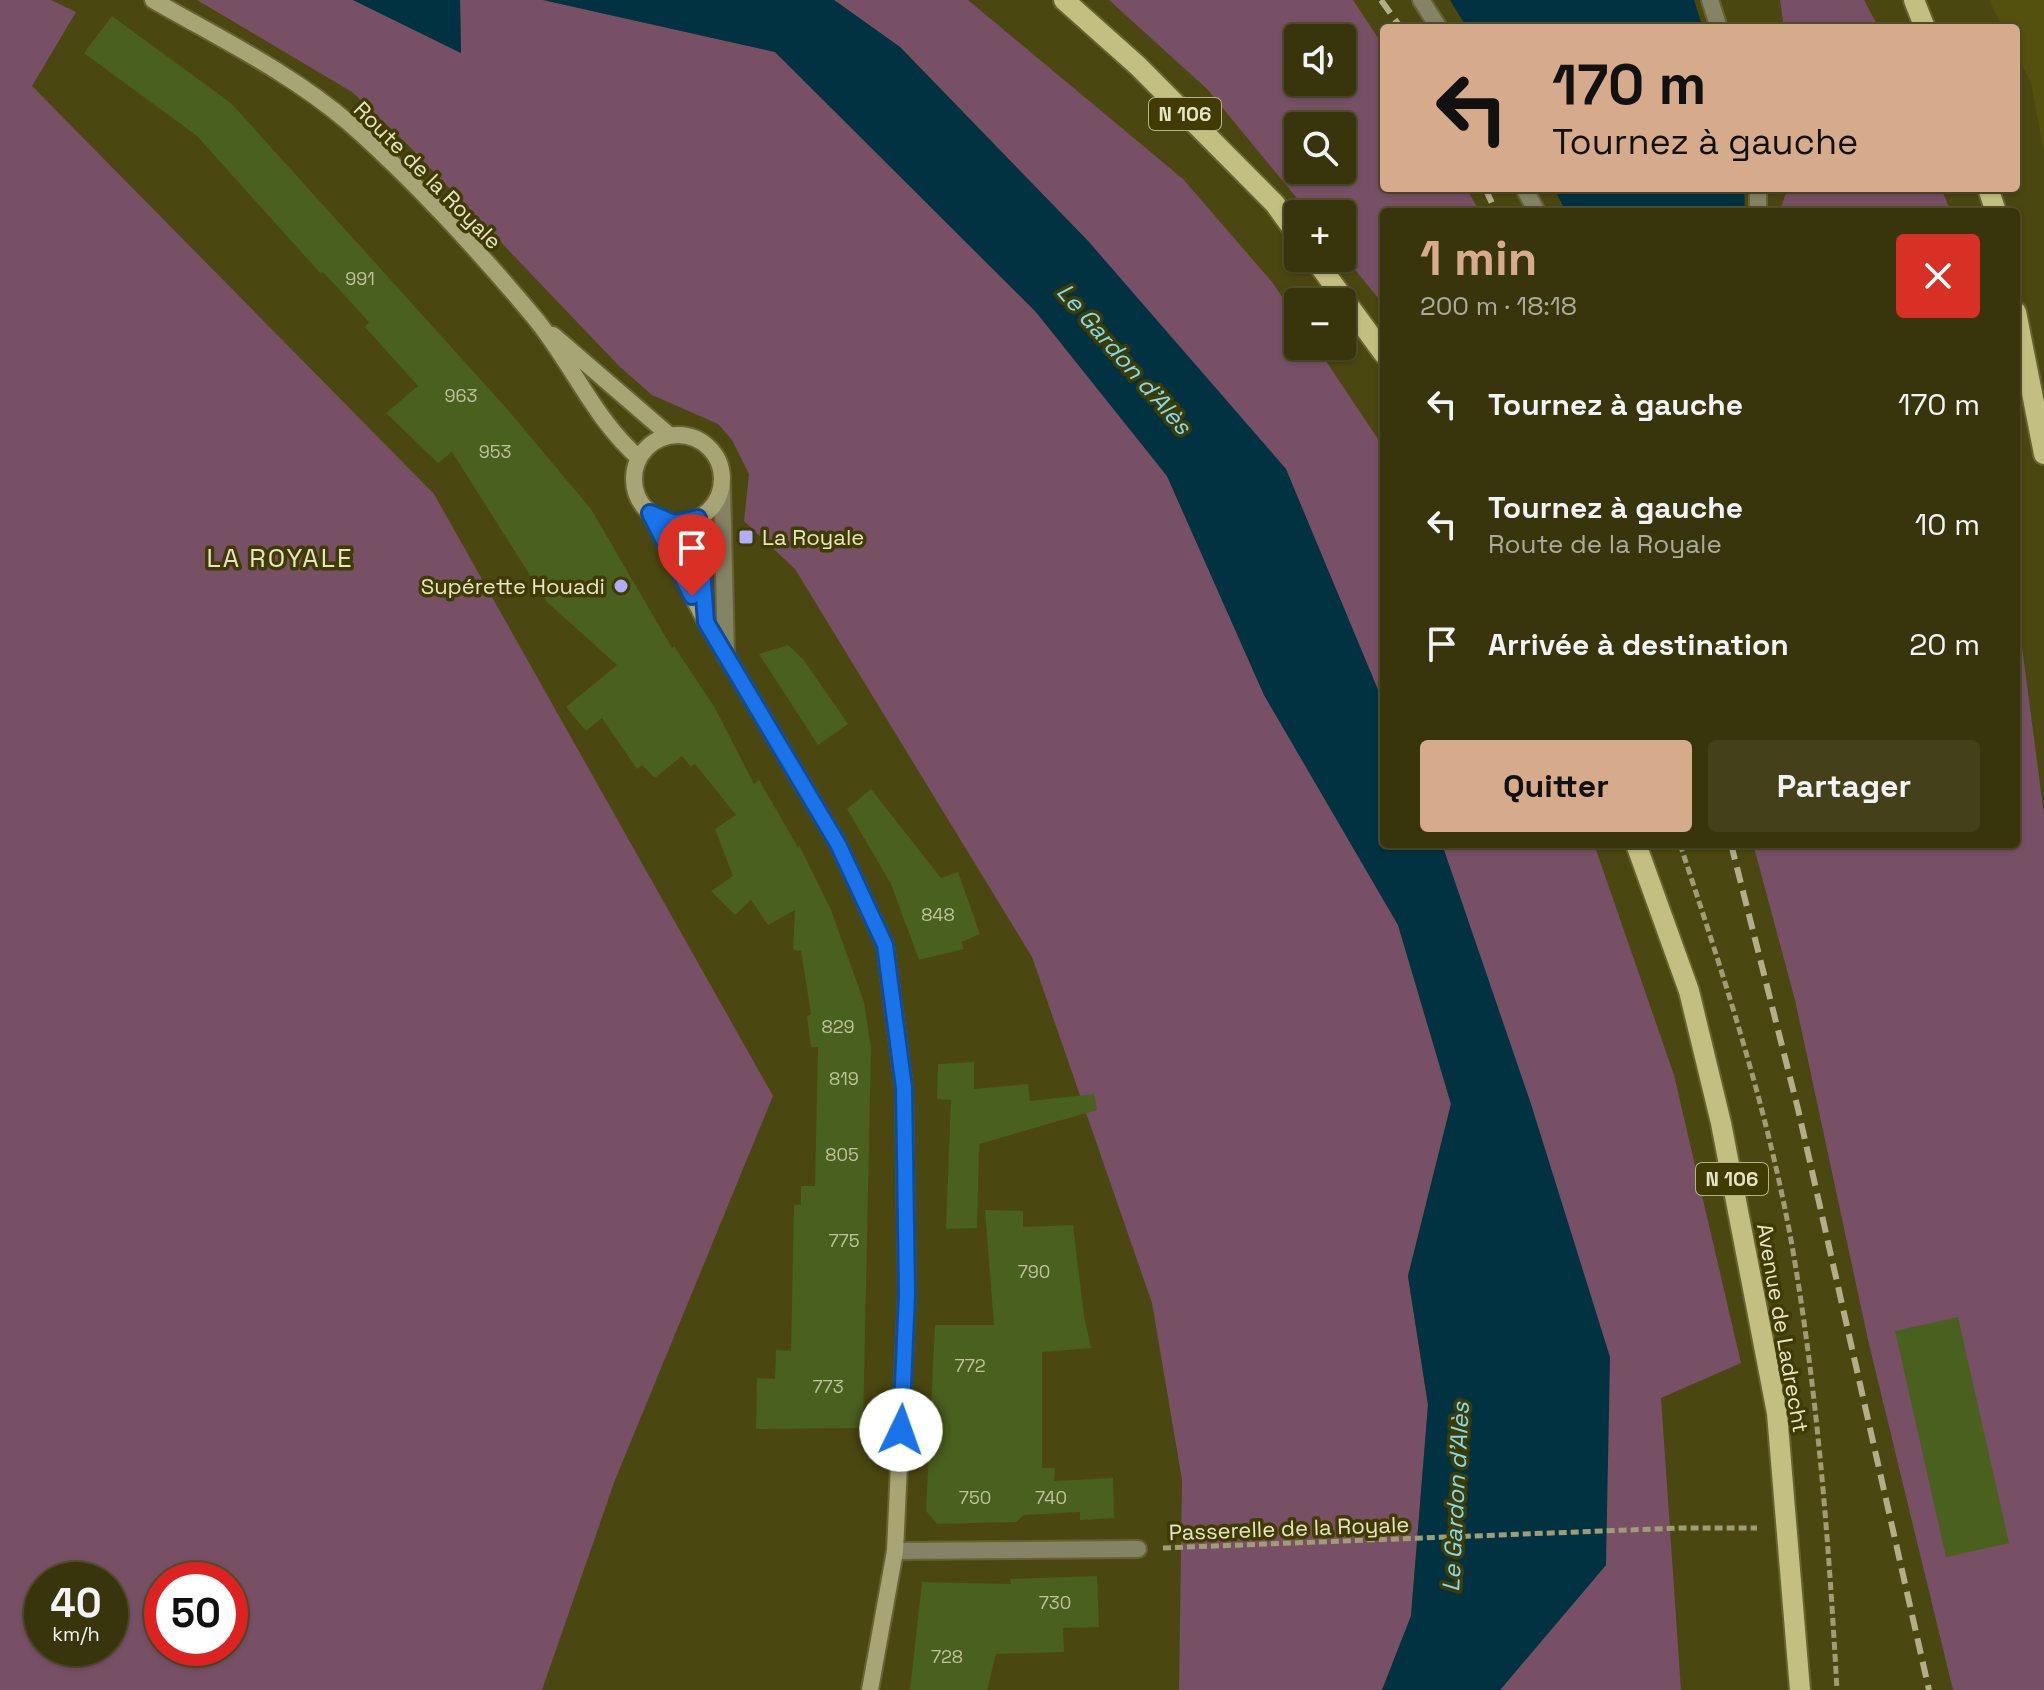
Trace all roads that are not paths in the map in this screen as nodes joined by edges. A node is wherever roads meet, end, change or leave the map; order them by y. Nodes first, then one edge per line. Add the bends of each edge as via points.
1 (153, 0) edge
2 (1064, 0) edge
3 (1421, 0) edge
4 (1710, 0) edge
5 (1914, 0) edge
6 (1436, 24) edge
7 (1718, 24) edge
8 (1923, 24) edge
9 (1284, 217) edge
10 (1324, 272) edge
11 (537, 320) junction
12 (2020, 332) edge
13 (1380, 349) edge
14 (669, 435) junction
15 (2044, 454) edge
16 (639, 458) junction
17 (722, 485) junction
18 (650, 513) junction
19 (698, 518) junction
20 (706, 622) junction
21 (726, 657) junction
22 (1637, 848) edge
23 (1138, 1549) road end
24 (895, 1551) junction
25 (870, 1690) edge
26 (1800, 1690) edge

1 - 11 main road, Route de la Royale via 275,70 348,122 458,229
2 - 9 main road, N 106 via 1149,76
3 - 6 lane
4 - 7 lane
5 - 8 main road
10 - 13 main road
11 - 14 main road, Route de la Royale
11 - 16 main road, Route de la Royale via 615,438
12 - 15 main road
14 - 16 main road
14 - 17 main road via 697,439 708,447 717,458
16 - 18 main road via 636,493
17 - 19 main road via 718,498
17 - 21 lane
18 - 19 main road via 674,523
18 - 20 main road
19 - 20 main road
20 - 21 main road
21 - 24 main road via 838,844 885,945 904,1088 907,1294
22 - 26 main road, Avenue de Ladrecht / N 106 via 1689,991 1727,1154 1777,1413
23 - 24 lane
24 - 25 main road

